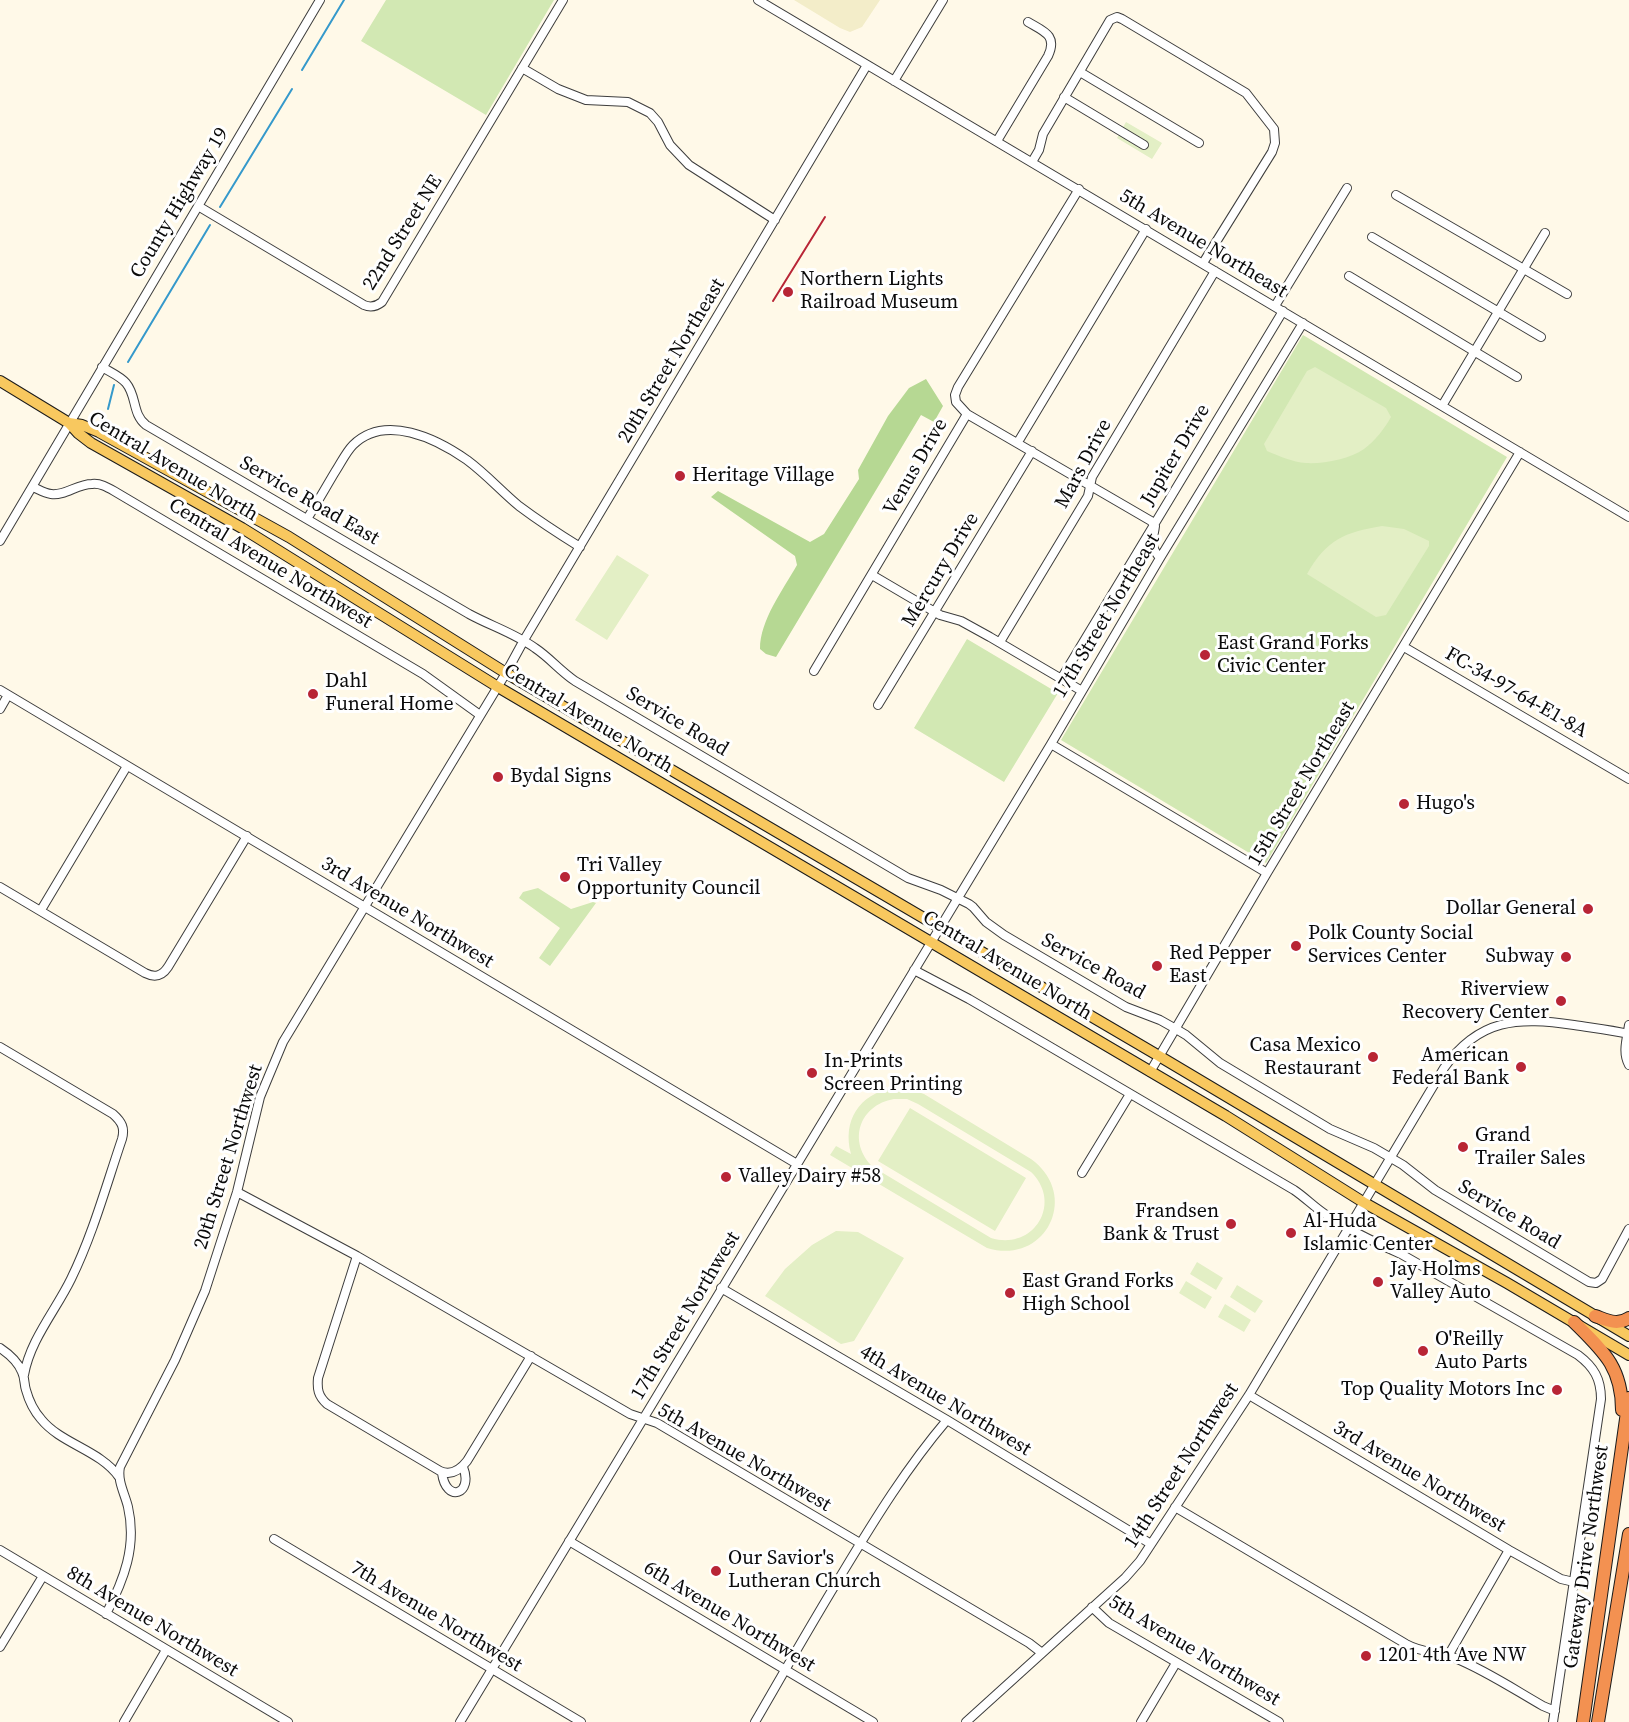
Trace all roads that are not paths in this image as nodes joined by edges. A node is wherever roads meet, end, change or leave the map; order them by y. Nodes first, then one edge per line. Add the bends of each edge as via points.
1 (321, 0) edge
2 (563, 0) edge
3 (759, 0) edge
4 (943, 0) edge
5 (1028, 22) dead end
6 (867, 65) junction
7 (522, 68) junction
8 (1080, 72) junction
9 (894, 81) junction
10 (1064, 97) junction
11 (997, 141) junction
12 (1199, 143) dead end
13 (1144, 145) dead end
14 (1032, 162) junction
15 (1347, 188) dead end
16 (1079, 189) junction
17 (1396, 195) dead end
18 (198, 206) junction
19 (775, 220) junction
20 (1146, 229) junction
21 (1545, 233) dead end
22 (1372, 237) dead end
23 (1203, 263) junction
24 (1522, 269) junction
25 (1215, 271) junction
26 (1349, 276) dead end
27 (1567, 294) dead end
28 (1279, 309) junction
29 (1498, 311) junction
30 (1303, 323) junction
31 (1541, 337) dead end
32 (1474, 351) junction
33 (102, 367) junction
34 (1517, 377) dead end
35 (0, 381) edge
36 (1442, 406) junction
37 (967, 414) junction
38 (69, 423) junction
39 (1018, 442) junction
40 (1032, 451) junction
41 (1520, 452) junction
42 (1090, 486) junction
43 (33, 487) junction
44 (1629, 517) edge
45 (307, 519) junction
46 (1154, 523) junction
47 (0, 541) edge
48 (580, 547) junction
49 (1160, 558) junction
50 (872, 575) junction
51 (935, 612) junction
52 (524, 640) junction
53 (1000, 642) junction
54 (1404, 647) junction
55 (814, 670) dead end
56 (506, 673) junction
57 (1061, 679) junction
58 (498, 687) junction
59 (1082, 691) junction
60 (4, 693) edge
61 (878, 705) dead end
62 (0, 709) edge
63 (480, 715) junction
64 (1051, 744) junction
65 (127, 766) junction
66 (1629, 779) edge
67 (247, 836) junction
68 (1267, 873) junction
69 (0, 887) edge
70 (957, 898) junction
71 (364, 907) junction
72 (41, 910) junction
73 (940, 927) junction
74 (930, 942) junction
75 (914, 970) junction
76 (1176, 1029) junction
77 (1629, 1031) edge
78 (0, 1047) edge
79 (1160, 1056) junction
80 (1629, 1065) edge
81 (1150, 1072) junction
82 (1130, 1094) junction
83 (1390, 1158) junction
84 (797, 1164) junction
85 (1082, 1173) dead end
86 (1373, 1185) junction
87 (237, 1192) junction
88 (1363, 1202) junction
89 (1348, 1228) junction
90 (1629, 1229) edge
91 (357, 1256) junction
92 (721, 1288) junction
93 (1595, 1316) junction
94 (1629, 1318) edge
95 (1575, 1322) junction
96 (1629, 1336) edge
97 (0, 1348) edge
98 (1629, 1355) edge
99 (531, 1356) junction
100 (24, 1375) junction
101 (1249, 1395) junction
102 (1629, 1398) edge
103 (643, 1418) junction
104 (947, 1420) junction
105 (1623, 1444) junction
106 (463, 1467) junction
107 (442, 1473) junction
108 (118, 1477) junction
109 (1175, 1507) junction
110 (1629, 1534) edge
111 (274, 1539) dead end
112 (569, 1541) junction
113 (860, 1544) junction
114 (1151, 1544) junction
115 (0, 1550) edge
116 (1509, 1550) junction
117 (43, 1576) junction
118 (1574, 1582) junction
119 (1092, 1607) junction
120 (106, 1614) junction
121 (0, 1647) edge
122 (166, 1650) junction
123 (1042, 1653) junction
124 (1448, 1656) junction
125 (1176, 1663) junction
126 (491, 1669) junction
127 (785, 1670) junction
128 (1555, 1711) junction
129 (124, 1722) edge
130 (288, 1722) edge
131 (460, 1722) edge
132 (581, 1722) edge
133 (755, 1722) edge
134 (873, 1722) edge
135 (966, 1722) edge
136 (1141, 1722) edge
137 (1279, 1722) edge
138 (1553, 1722) edge
139 (1583, 1722) edge
140 (1598, 1722) edge

1 - 18 street, County Highway 19
2 - 7 street, 22nd Street NE
3 - 6 street, 5th Avenue Northeast
4 - 9 street
5 - 11 street via 1048,34 1052,47
6 - 9 street, 5th Avenue Northeast
6 - 19 street, 20th Street Northeast
7 - 18 street, 22nd Street NE via 378,305 364,305
7 - 19 street via 586,100 628,102 650,113 688,165
8 - 10 street
8 - 12 street
8 - 23 street via 1110,20 1117,17 1246,93 1274,129 1272,152
9 - 11 street, 5th Avenue Northeast
10 - 13 street
10 - 14 street
11 - 14 street, 5th Avenue Northeast
14 - 16 street, 5th Avenue Northeast
15 - 28 street, Jupiter Drive
16 - 20 street, 5th Avenue Northeast
16 - 37 street, Venus Drive via 957,387 956,402
17 - 24 street
18 - 33 street, County Highway 19
19 - 48 street, 20th Street Northeast
20 - 23 street, 5th Avenue Northeast
20 - 39 street
21 - 24 street
22 - 29 street
23 - 25 street, 5th Avenue Northeast
24 - 27 street
24 - 29 street
25 - 28 street, 5th Avenue Northeast
25 - 42 street, Mars Drive
26 - 32 street
28 - 30 street, 5th Avenue Northeast
28 - 46 street, Jupiter Drive
29 - 31 street
29 - 32 street
30 - 36 street, 5th Avenue Northeast
30 - 49 street, 17th Street Northeast
32 - 34 street
32 - 36 street
33 - 38 street, County Highway 19
33 - 45 street, Service Road East via 126,382 140,420 146,425
35 - 38 main road
36 - 41 street, 5th Avenue Northeast
37 - 39 street
37 - 50 street, Venus Drive
38 - 43 street, County Highway 19
38 - 56 main road, Central Avenue North via 99,432 289,537
38 - 58 main road, Central Avenue North via 91,443 242,528
39 - 40 street
40 - 42 street
40 - 51 street, Mercury Drive
41 - 44 street, 5th Avenue Northeast
41 - 54 street, 15th Street Northeast
42 - 46 street
42 - 53 street, Mars Drive via 1088,496
43 - 47 street, County Highway 19
43 - 63 street, Central Avenue Northwest via 50,494 92,483 114,490 423,674
45 - 48 street via 353,444 373,432 396,429 454,452 535,518
45 - 52 street, Service Road East via 469,614
46 - 49 street via 1152,544
46 - 57 street, Jupiter Drive
48 - 52 street, 20th Street Northeast
49 - 59 street, 17th Street Northeast
50 - 51 street
50 - 55 street, Venus Drive
51 - 53 street
51 - 61 street, Mercury Drive
52 - 56 street, 20th Street Northeast
52 - 70 street, Service Road via 575,681 908,878
53 - 57 street
54 - 66 street, FC-34-97-64-E1-8A
54 - 68 street, 15th Street Northeast
56 - 58 street, 20th Street Northwest
56 - 73 main road, Central Avenue North
57 - 59 street
58 - 63 street, 20th Street Northwest
58 - 74 main road, Central Avenue North
59 - 64 street, 17th Street Northeast
60 - 62 street
60 - 65 street, 3rd Avenue Northwest
63 - 71 street, 20th Street Northwest
64 - 68 street
64 - 70 street, 17th Street Northeast
65 - 67 street, 3rd Avenue Northwest
65 - 72 street
67 - 71 street, 3rd Avenue Northwest
67 - 72 street via 160,975 146,974
68 - 76 street, 15th Street Northeast
69 - 72 street
70 - 73 street, 17th Street Northeast
70 - 76 street, Service Road via 974,907 1004,935 1126,1007
71 - 84 street, 3rd Avenue Northwest
71 - 87 street, 20th Street Northwest via 283,1042 260,1097
73 - 74 street, 17th Street Northwest
73 - 79 main road, Central Avenue North
74 - 75 street, 17th Street Northwest
74 - 81 main road, Central Avenue North
75 - 82 street
75 - 84 street, 17th Street Northwest
76 - 79 street, 15th Street Northeast
76 - 83 street, Service Road via 1220,1063 1344,1137
77 - 80 street via 1625,1051
77 - 83 street, 14th Street Northwest via 1530,1020 1504,1023 1480,1033 1444,1068
78 - 100 street via 113,1114 122,1124 123,1133 84,1250 30,1353
79 - 81 street, 15th Street Northeast
79 - 86 main road, Central Avenue North
81 - 88 main road, Central Avenue North
82 - 85 street
82 - 89 street via 1294,1190
83 - 86 street, 14th Street Northwest
83 - 90 street, Service Road via 1435,1190 1593,1283 1602,1279
84 - 92 street, 17th Street Northwest
86 - 88 street, 14th Street Northwest
86 - 93 main road, Central Avenue North
87 - 91 street, 5th Avenue Northwest
87 - 108 street, 20th Street Northwest via 191,1326
88 - 89 street, 14th Street Northwest
88 - 95 main road, Central Avenue North
89 - 101 street, 14th Street Northwest
89 - 118 street via 1578,1355 1597,1374 1601,1399
91 - 99 street, 5th Avenue Northwest
91 - 107 street via 318,1378 318,1393 327,1404
92 - 103 street, 17th Street Northwest
92 - 104 street, 4th Avenue Northwest
93 - 94 highway via 1614,1322
93 - 96 main road, Central Avenue North
95 - 98 main road, Central Avenue North
95 - 105 highway via 1609,1359 1621,1383
97 - 100 street
99 - 103 street, 5th Avenue Northwest
99 - 106 street
100 - 108 street via 30,1403 42,1420
101 - 109 street, 14th Street Northwest
101 - 116 street, 3rd Avenue Northwest
102 - 105 highway, Gateway Drive Northwest
103 - 112 street, 17th Street Northwest
103 - 113 street, 5th Avenue Northwest
104 - 113 street via 903,1476
104 - 114 street, 4th Avenue Northwest
105 - 139 highway, Gateway Drive Northwest
106 - 107 street
106 - 107 street via 466,1483 459,1491 448,1489
108 - 120 street via 128,1507 131,1542 124,1577
109 - 114 street, 14th Street Northwest
109 - 124 street via 1406,1644
110 - 140 highway, Gateway Drive Northwest
111 - 126 street, 7th Avenue Northwest
112 - 126 street, 17th Street Northwest
112 - 127 street, 6th Avenue Northwest
113 - 123 street, 5th Avenue Northwest
113 - 127 street
114 - 119 street, 14th Street Northwest via 1133,1569
115 - 117 street, 8th Avenue Northwest
116 - 118 street, 3rd Avenue Northwest via 1561,1579
116 - 124 street
117 - 120 street, 8th Avenue Northwest
117 - 121 street
118 - 128 street
119 - 123 street, 14th Street Northwest
119 - 125 street, 5th Avenue Northwest via 1109,1623
120 - 122 street, 8th Avenue Northwest
122 - 129 street
122 - 130 street, 8th Avenue Northwest
123 - 135 street, 14th Street Northwest
124 - 128 street
125 - 136 street
125 - 137 street, 5th Avenue Northwest
126 - 131 street, 17th Street Northwest
126 - 132 street, 7th Avenue Northwest
127 - 133 street
127 - 134 street, 6th Avenue Northwest
128 - 138 street

